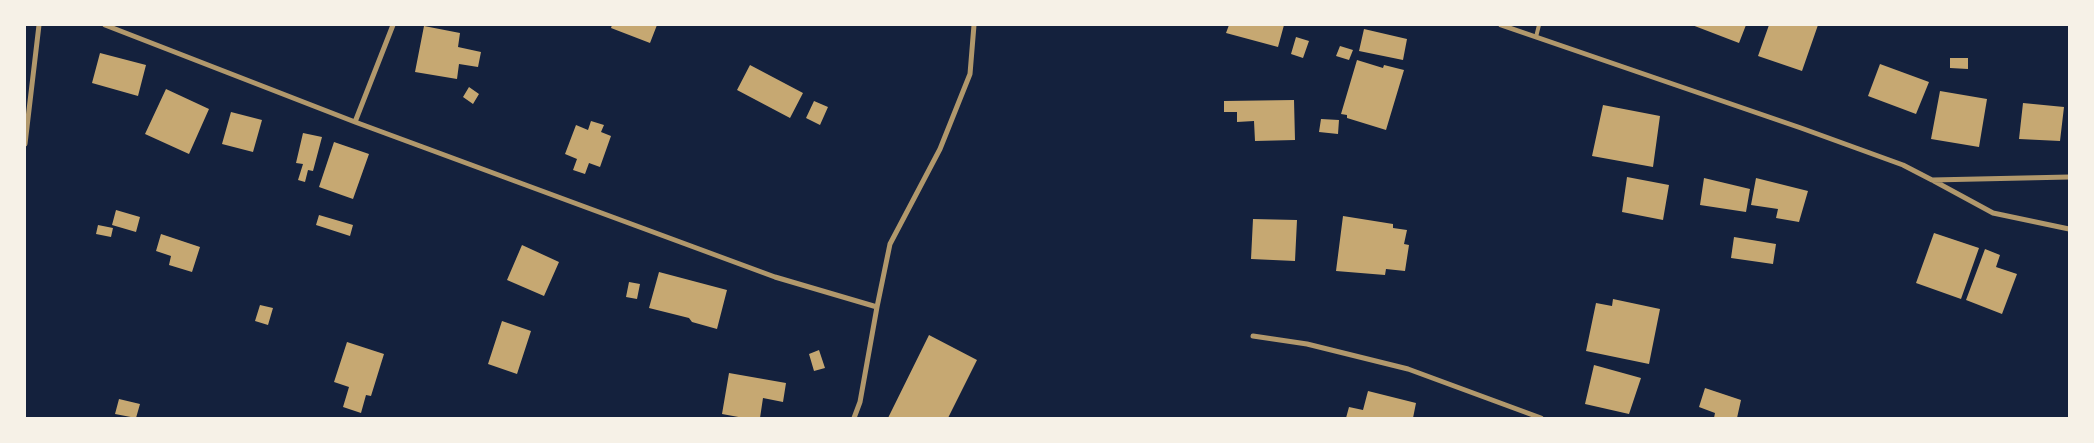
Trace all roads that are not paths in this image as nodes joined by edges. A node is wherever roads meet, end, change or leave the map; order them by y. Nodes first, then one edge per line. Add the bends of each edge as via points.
1 (38, 25) edge
2 (105, 25) edge
3 (392, 25) edge
4 (974, 25) edge
5 (1501, 25) edge
6 (1540, 25) edge
7 (1536, 37) junction
8 (355, 122) junction
9 (25, 144) edge
10 (2069, 178) edge
11 (1932, 180) junction
12 (2069, 229) edge
13 (877, 307) junction
14 (1253, 336) dead end
15 (854, 418) edge
16 (1541, 418) edge

1 - 9 street
2 - 8 street
3 - 8 street
4 - 13 street via 970,74 940,149 890,244
5 - 7 street
6 - 7 lane
7 - 11 street via 1848,145 1903,165
8 - 13 street via 774,277
10 - 11 street
11 - 12 street via 1993,213
13 - 15 street via 860,402
14 - 16 street via 1308,344 1408,369

